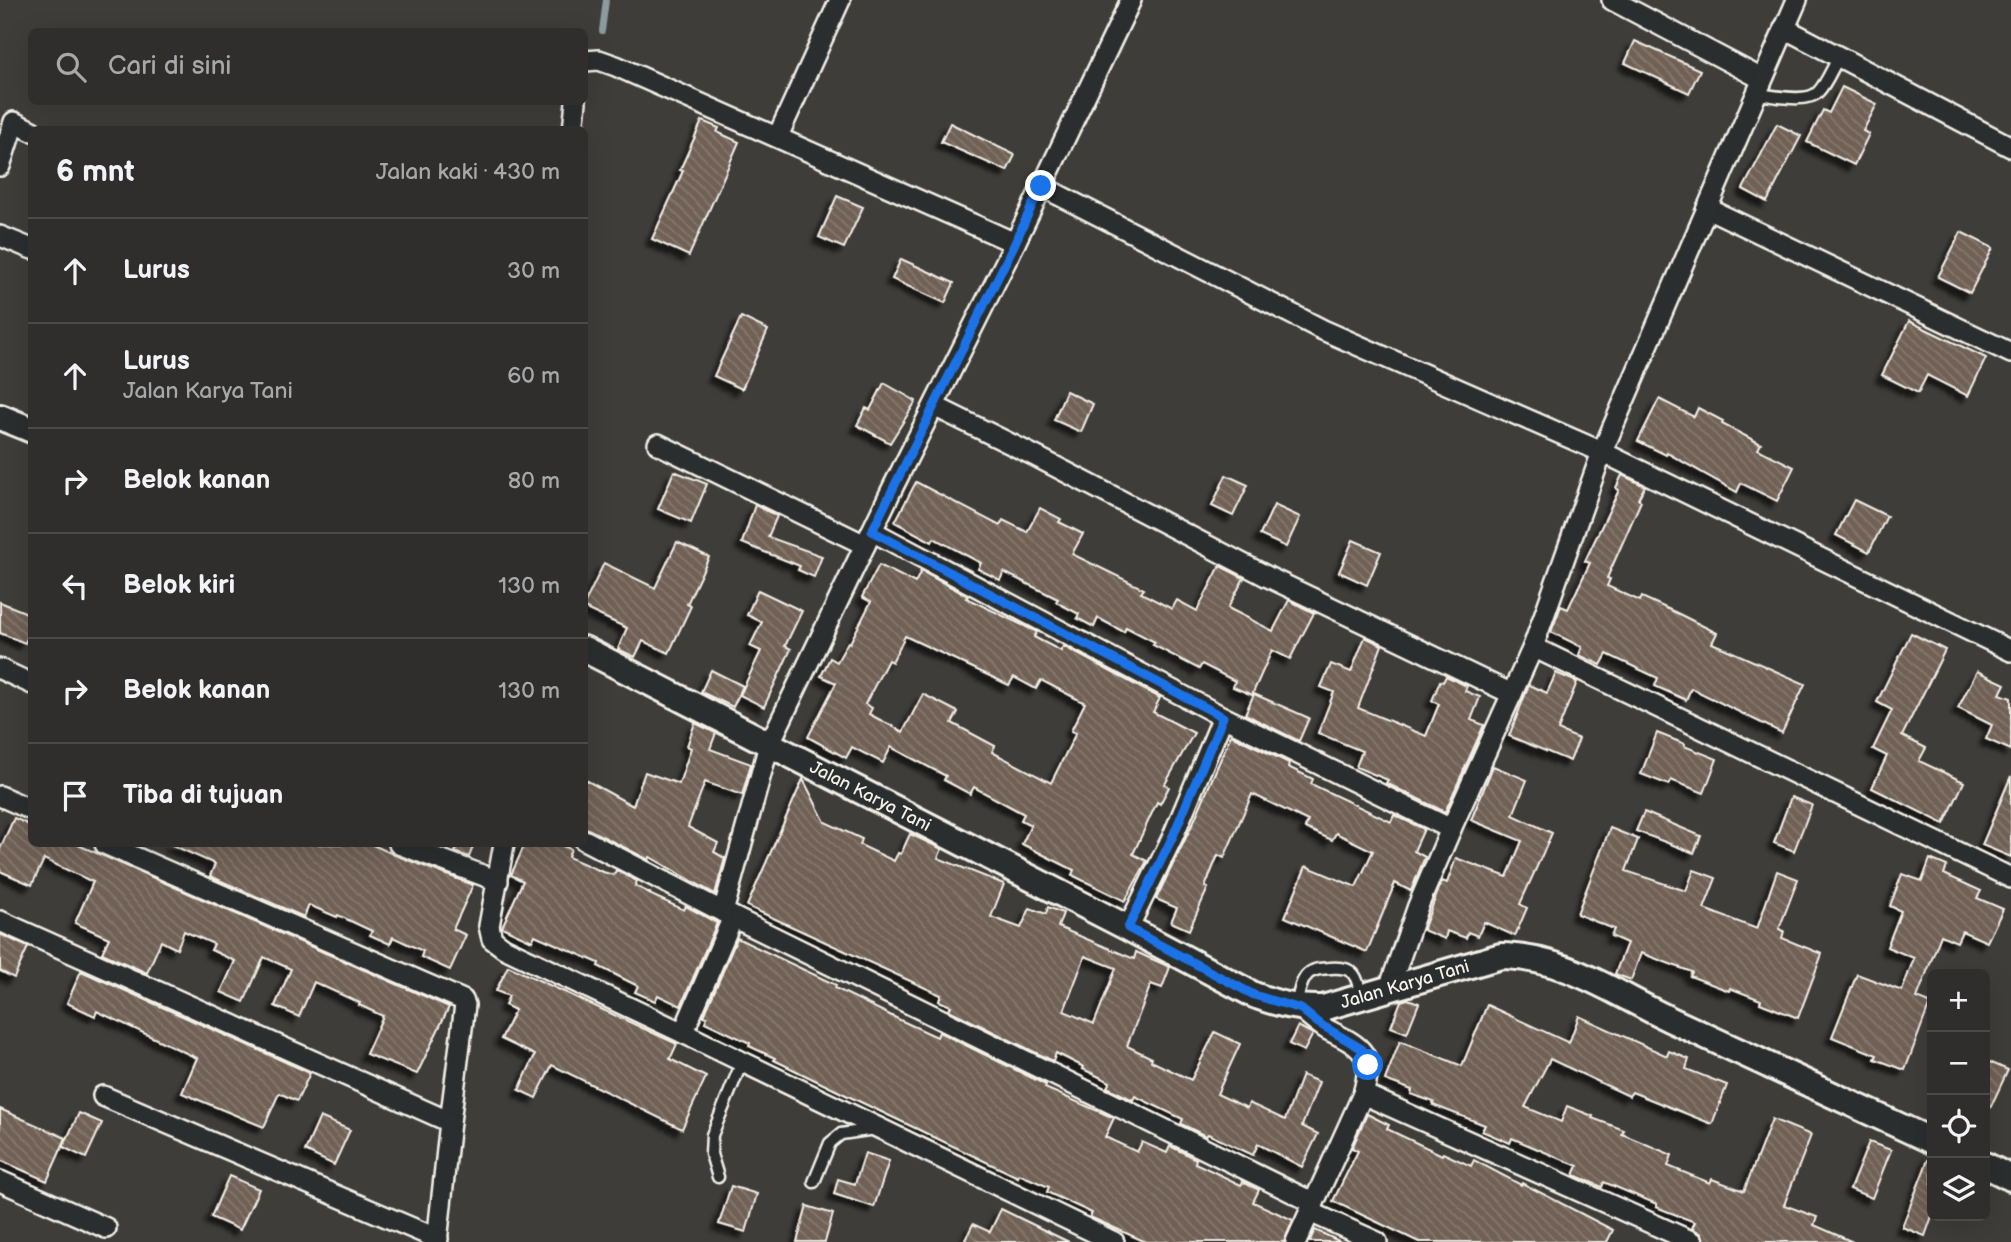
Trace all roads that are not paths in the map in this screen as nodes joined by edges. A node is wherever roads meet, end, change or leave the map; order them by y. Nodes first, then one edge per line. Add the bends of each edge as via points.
1 (840, 0) edge
2 (1131, 0) edge
3 (1612, 0) edge
4 (1797, 0) edge
5 (1784, 28) junction
6 (1839, 57) junction
7 (588, 61) edge
8 (1759, 86) junction
9 (576, 105) edge
10 (573, 126) edge
11 (28, 129) edge
12 (778, 136) junction
13 (2011, 146) edge
14 (0, 166) edge
15 (1041, 186) junction
16 (1707, 208) junction
17 (0, 236) edge
18 (1015, 243) junction
19 (28, 248) edge
20 (2011, 353) edge
21 (934, 406) junction
22 (0, 418) edge
23 (28, 428) edge
24 (658, 444) dead end
25 (1601, 452) junction
26 (869, 538) junction
27 (1533, 647) junction
28 (588, 651) edge
29 (2011, 651) edge
30 (0, 669) edge
31 (28, 682) edge
32 (1512, 694) junction
33 (1223, 717) junction
34 (769, 745) junction
35 (0, 796) edge
36 (28, 808) edge
37 (1451, 829) junction
38 (588, 842) edge
39 (112, 847) edge
40 (407, 847) edge
41 (504, 847) edge
42 (2011, 878) edge
43 (498, 881) junction
44 (728, 915) junction
45 (0, 921) edge
46 (1128, 928) junction
47 (1389, 989) junction
48 (1361, 997) junction
49 (1298, 1008) junction
50 (683, 1034) junction
51 (741, 1062) junction
52 (1363, 1094) junction
53 (103, 1096) dead end
54 (450, 1122) junction
55 (880, 1128) junction
56 (1927, 1139) edge
57 (1990, 1168) edge
58 (718, 1177) dead end
59 (2011, 1178) edge
60 (0, 1181) edge
61 (814, 1182) dead end
62 (1312, 1208) junction
63 (106, 1228) dead end
64 (438, 1241) edge
65 (1114, 1242) edge
66 (1296, 1242) edge
67 (1377, 1242) edge
68 (1693, 1242) edge

1 - 12 street
2 - 15 street
3 - 8 street
4 - 5 street
5 - 6 street
5 - 8 street
6 - 8 lane via 1812,97 1790,97
6 - 13 street
7 - 12 street via 616,65
8 - 16 street
9 - 10 street
11 - 14 street via 14,122
12 - 18 street
15 - 18 street
15 - 25 street via 1322,330
16 - 20 street
16 - 25 street
17 - 19 street
18 - 21 street
21 - 26 street
21 - 32 street via 1268,577
22 - 23 street
24 - 26 street
25 - 27 street
25 - 29 street
26 - 33 street
26 - 34 street
27 - 32 street
27 - 42 street
28 - 34 street, Jalan Karya Tani
30 - 31 street
32 - 37 street
33 - 37 street
33 - 46 street
34 - 44 street
34 - 46 street, Jalan Karya Tani
35 - 36 street
37 - 47 street
38 - 44 street
39 - 54 street via 463,1000 466,1005
40 - 43 street
41 - 43 street
43 - 50 street via 489,926 496,943
44 - 50 street
44 - 62 street
45 - 54 street
46 - 49 street, Jalan Karya Tani via 1254,995
47 - 48 street, Jalan Karya Tani
47 - 56 street, Jalan Karya Tani via 1500,956 1544,960
48 - 49 street, Jalan Karya Tani via 1323,1008
48 - 49 lane via 1350,970 1317,969 1302,982
49 - 52 street via 1362,1049 1368,1065
50 - 51 street
51 - 55 street
51 - 58 lane via 712,1135 711,1154
52 - 62 street
52 - 68 street
53 - 64 street
54 - 64 street
55 - 61 lane via 841,1134 830,1143
55 - 65 street
57 - 59 street
60 - 63 street
62 - 66 street
62 - 67 street

